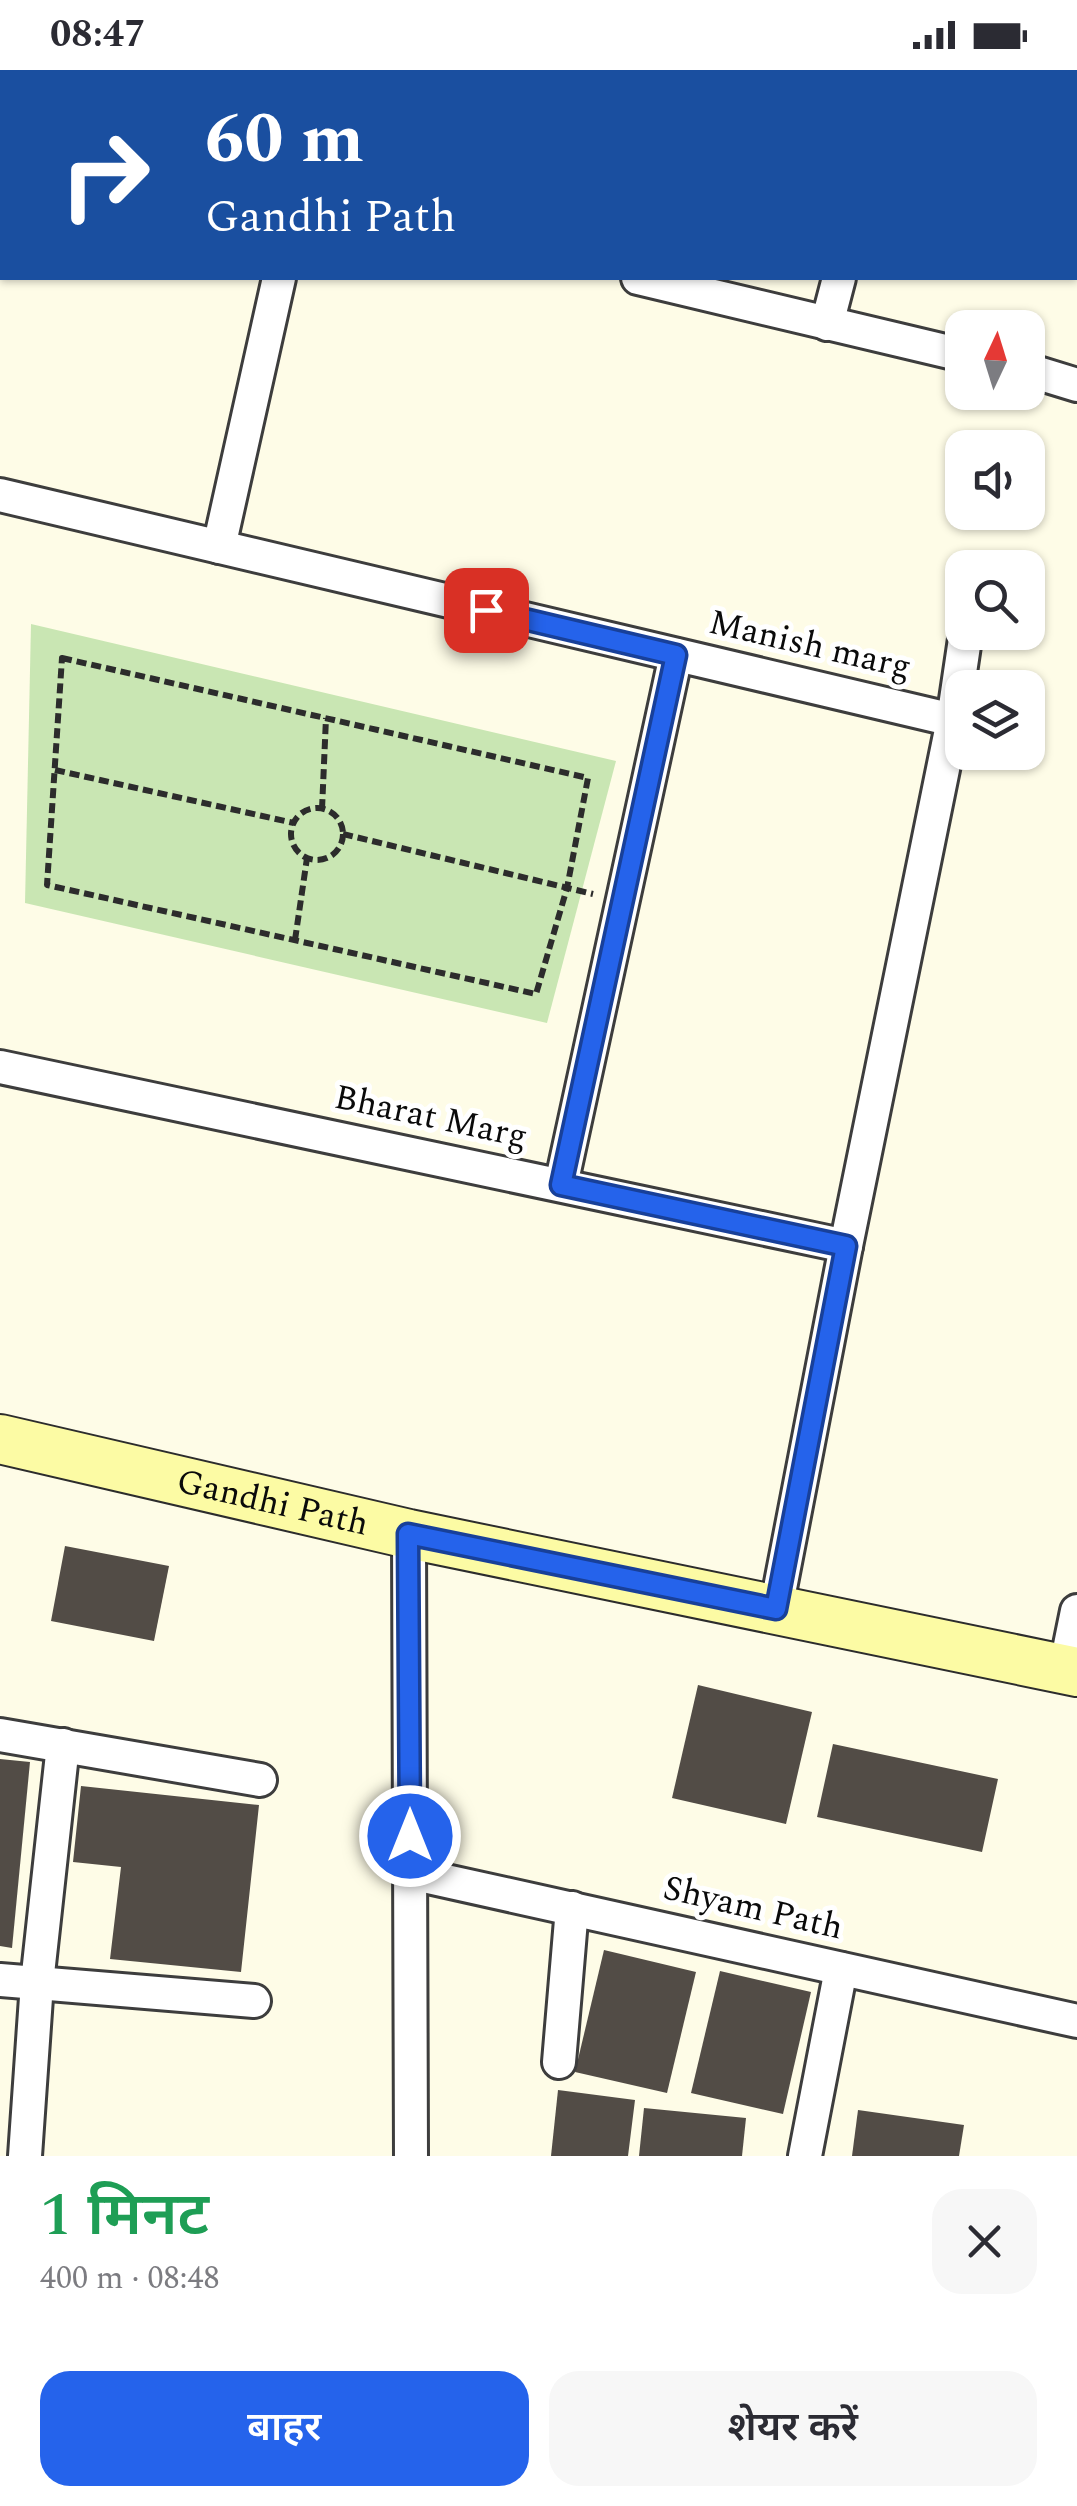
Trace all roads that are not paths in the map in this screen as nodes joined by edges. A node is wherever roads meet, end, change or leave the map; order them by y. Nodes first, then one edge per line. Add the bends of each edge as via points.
1 (278, 280) edge
2 (646, 280) edge
3 (838, 280) edge
4 (827, 324) junction
5 (945, 351) edge
6 (1045, 375) edge
7 (1077, 384) edge
8 (0, 494) edge
9 (218, 547) junction
10 (676, 655) junction
11 (945, 718) edge
12 (945, 759) edge
13 (0, 1067) edge
14 (561, 1185) junction
15 (846, 1246) junction
16 (0, 1439) edge
17 (408, 1534) junction
18 (776, 1609) junction
19 (1077, 1611) edge
20 (1071, 1671) edge
21 (0, 1736) edge
22 (63, 1745) junction
23 (260, 1780) dead end
24 (410, 1873) junction
25 (572, 1908) junction
26 (841, 1969) junction
27 (0, 1980) edge
28 (38, 1983) junction
29 (254, 2001) dead end
30 (1077, 2021) edge
31 (559, 2062) dead end
32 (25, 2156) edge
33 (411, 2156) edge
34 (805, 2156) edge

1 - 9 street
2 - 4 street
3 - 4 street
4 - 5 street
6 - 7 street
8 - 9 street, Manish marg
9 - 10 street, Manish marg
10 - 11 street, Manish marg
10 - 14 street
12 - 15 street
13 - 14 street, Bharat Marg
14 - 15 street, Bharat Marg
15 - 18 street
16 - 17 street, Gandhi Path
17 - 18 street, Gandhi Path
17 - 24 street
18 - 20 street, Gandhi Path
19 - 20 street
21 - 22 street
22 - 23 street
22 - 28 street
24 - 25 street, Shyam Path
24 - 33 street
25 - 26 street, Shyam Path
25 - 31 street
26 - 30 street, Shyam Path
26 - 34 street
27 - 28 street
28 - 29 street
28 - 32 street

